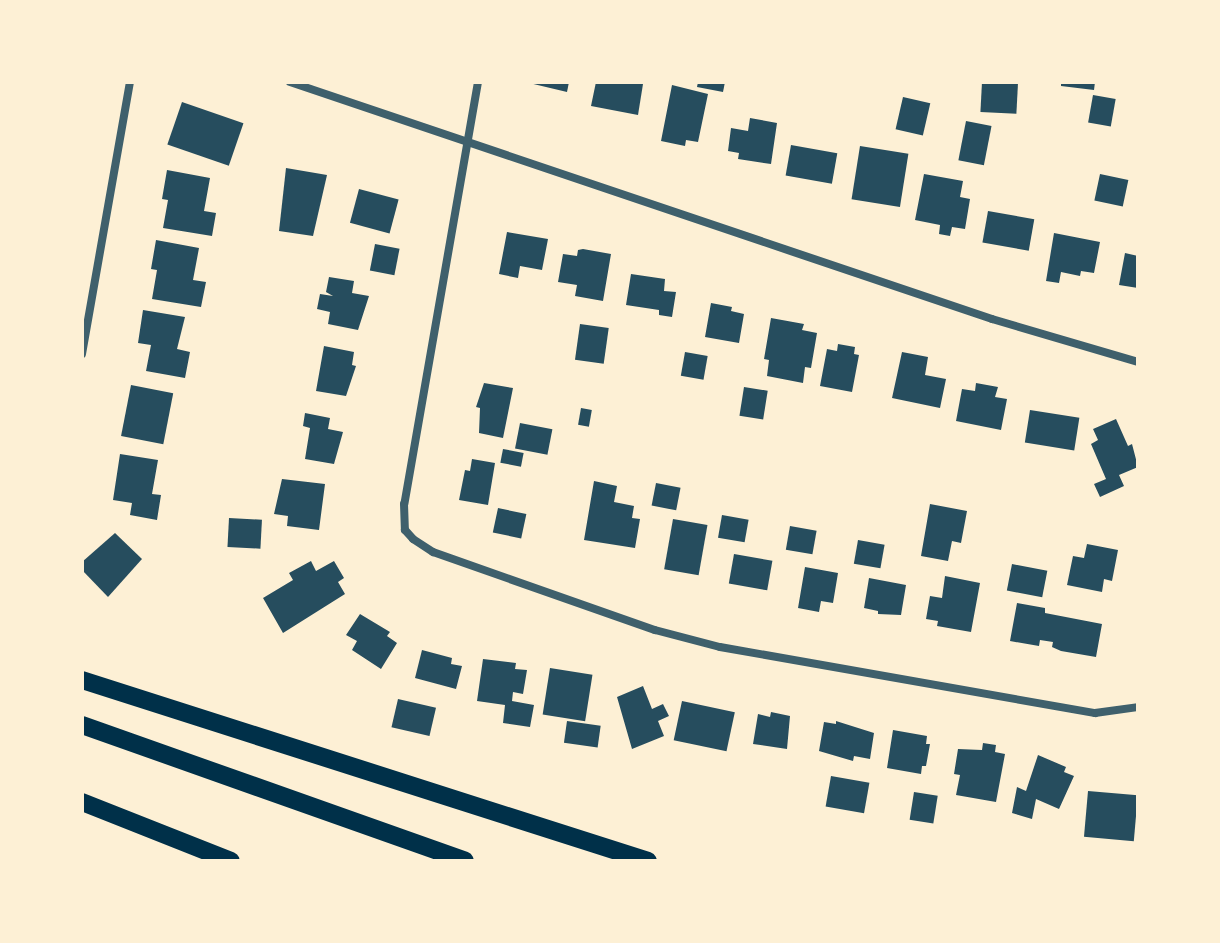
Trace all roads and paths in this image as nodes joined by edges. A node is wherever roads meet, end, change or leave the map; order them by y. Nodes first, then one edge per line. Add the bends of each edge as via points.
1 (130, 82) edge
2 (290, 82) edge
3 (478, 82) edge
4 (467, 143) junction
5 (82, 354) edge
6 (1138, 362) edge
7 (82, 680) edge
8 (1138, 707) edge
9 (82, 725) edge
10 (82, 802) edge
11 (231, 861) edge
12 (465, 861) edge
13 (648, 861) edge

1 - 5 street
2 - 4 street
3 - 4 street
4 - 6 street via 1006,324
4 - 8 street via 405,491 405,530 433,552 688,640 1095,713
7 - 13 highway
9 - 12 highway
10 - 11 highway

